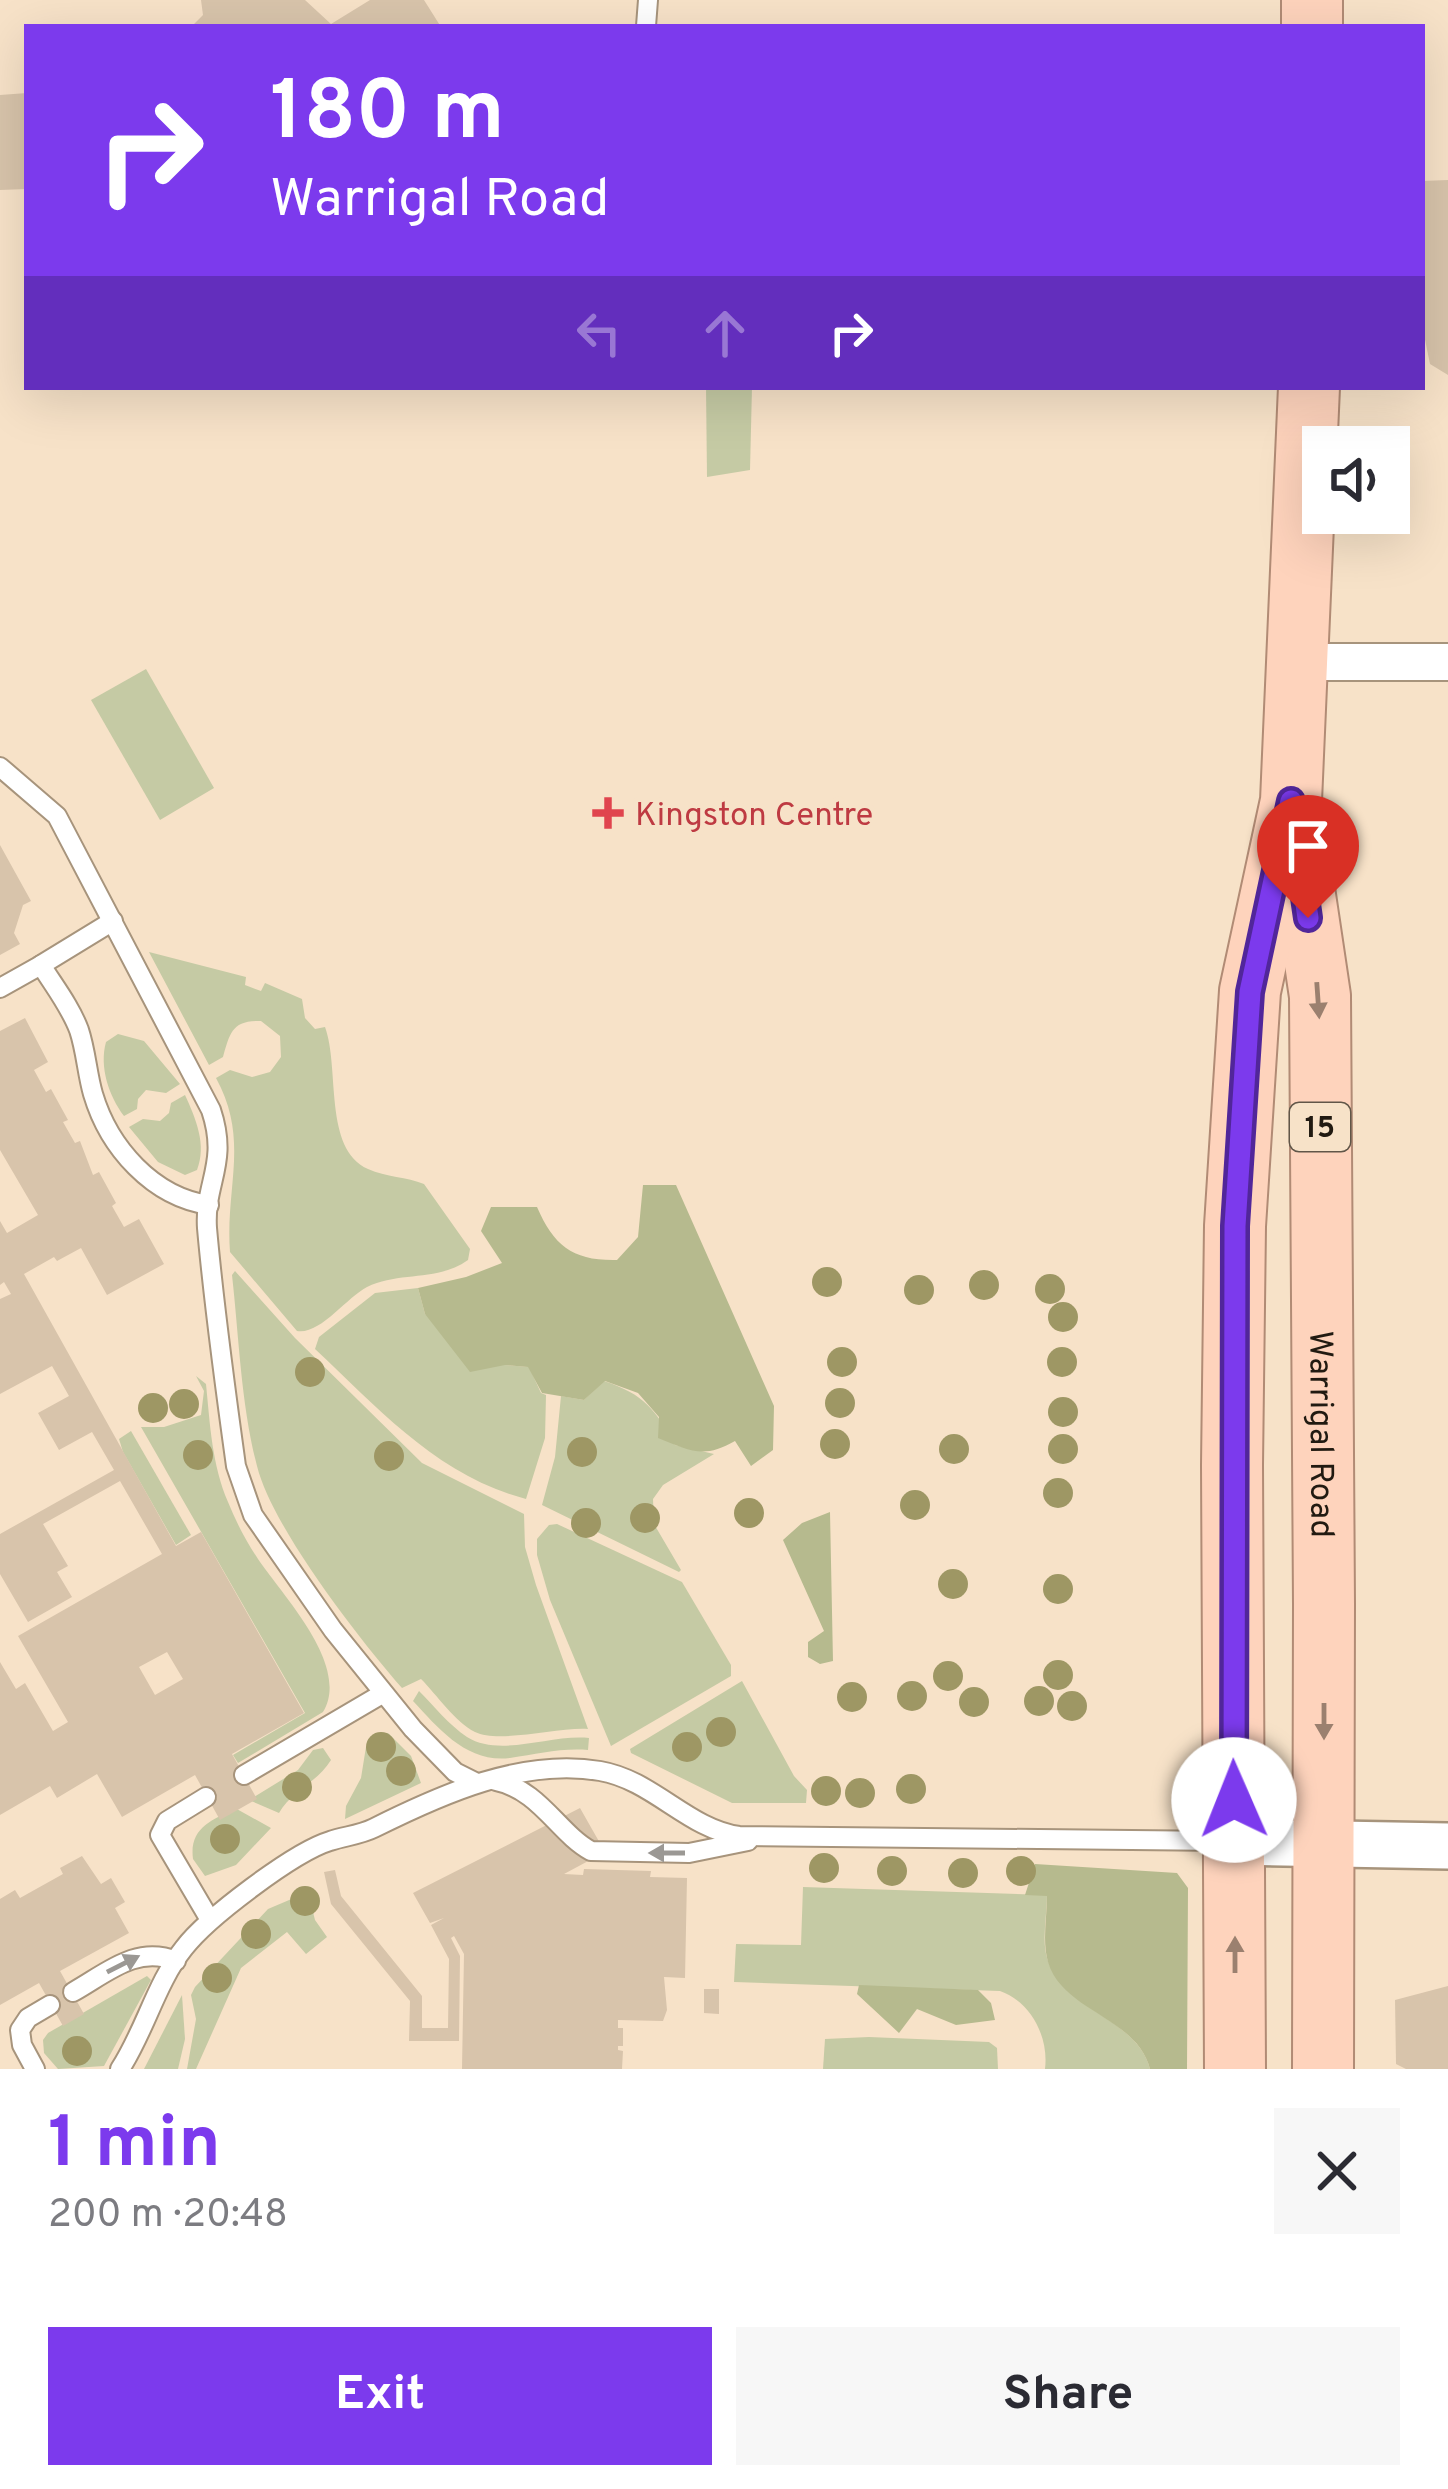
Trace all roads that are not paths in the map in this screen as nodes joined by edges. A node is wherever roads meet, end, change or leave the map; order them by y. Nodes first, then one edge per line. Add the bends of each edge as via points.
1 (1310, 390) edge
2 (1298, 662) junction
3 (1448, 662) edge
4 (0, 767) edge
5 (1291, 801) junction
6 (113, 921) junction
7 (41, 965) junction
8 (0, 988) edge
9 (209, 1205) junction
10 (382, 1694) junction
11 (244, 1775) dead end
12 (482, 1782) junction
13 (206, 1797) dead end
14 (782, 1838) junction
15 (1234, 1841) junction
16 (1324, 1845) junction
17 (1448, 1846) edge
18 (209, 1920) junction
19 (176, 1961) junction
20 (73, 1992) dead end
21 (50, 2006) dead end
22 (35, 2069) edge
23 (120, 2069) edge
24 (1235, 2069) edge
25 (1323, 2069) edge

1 - 2 highway, Warrigal Road / 15
2 - 3 street
2 - 5 highway, Warrigal Road / 15
4 - 6 lane via 57,816
5 - 15 highway, Warrigal Road / 15 via 1250,992 1235,1226
5 -> 16 highway, Warrigal Road / 15 via 1319,996
6 - 7 lane
6 - 9 lane via 211,1110 219,1156
7 - 8 lane
7 - 9 lane via 71,1010 96,1102 118,1145 160,1187
9 - 10 lane via 245,1497
10 - 11 lane
10 - 12 lane via 455,1772
12 - 14 lane via 555,1769 605,1772 716,1831
14 -> 12 lane via 701,1852 602,1853 585,1849 510,1785
12 - 18 lane via 313,1849
13 - 18 lane via 160,1834
14 - 15 lane
15 - 16 street
24 -> 15 highway, Warrigal Road / 15
16 - 17 street
16 - 25 highway, Warrigal Road / 15
18 - 19 lane
20 -> 19 lane via 140,1955
19 - 23 lane
21 - 22 lane via 20,2030

